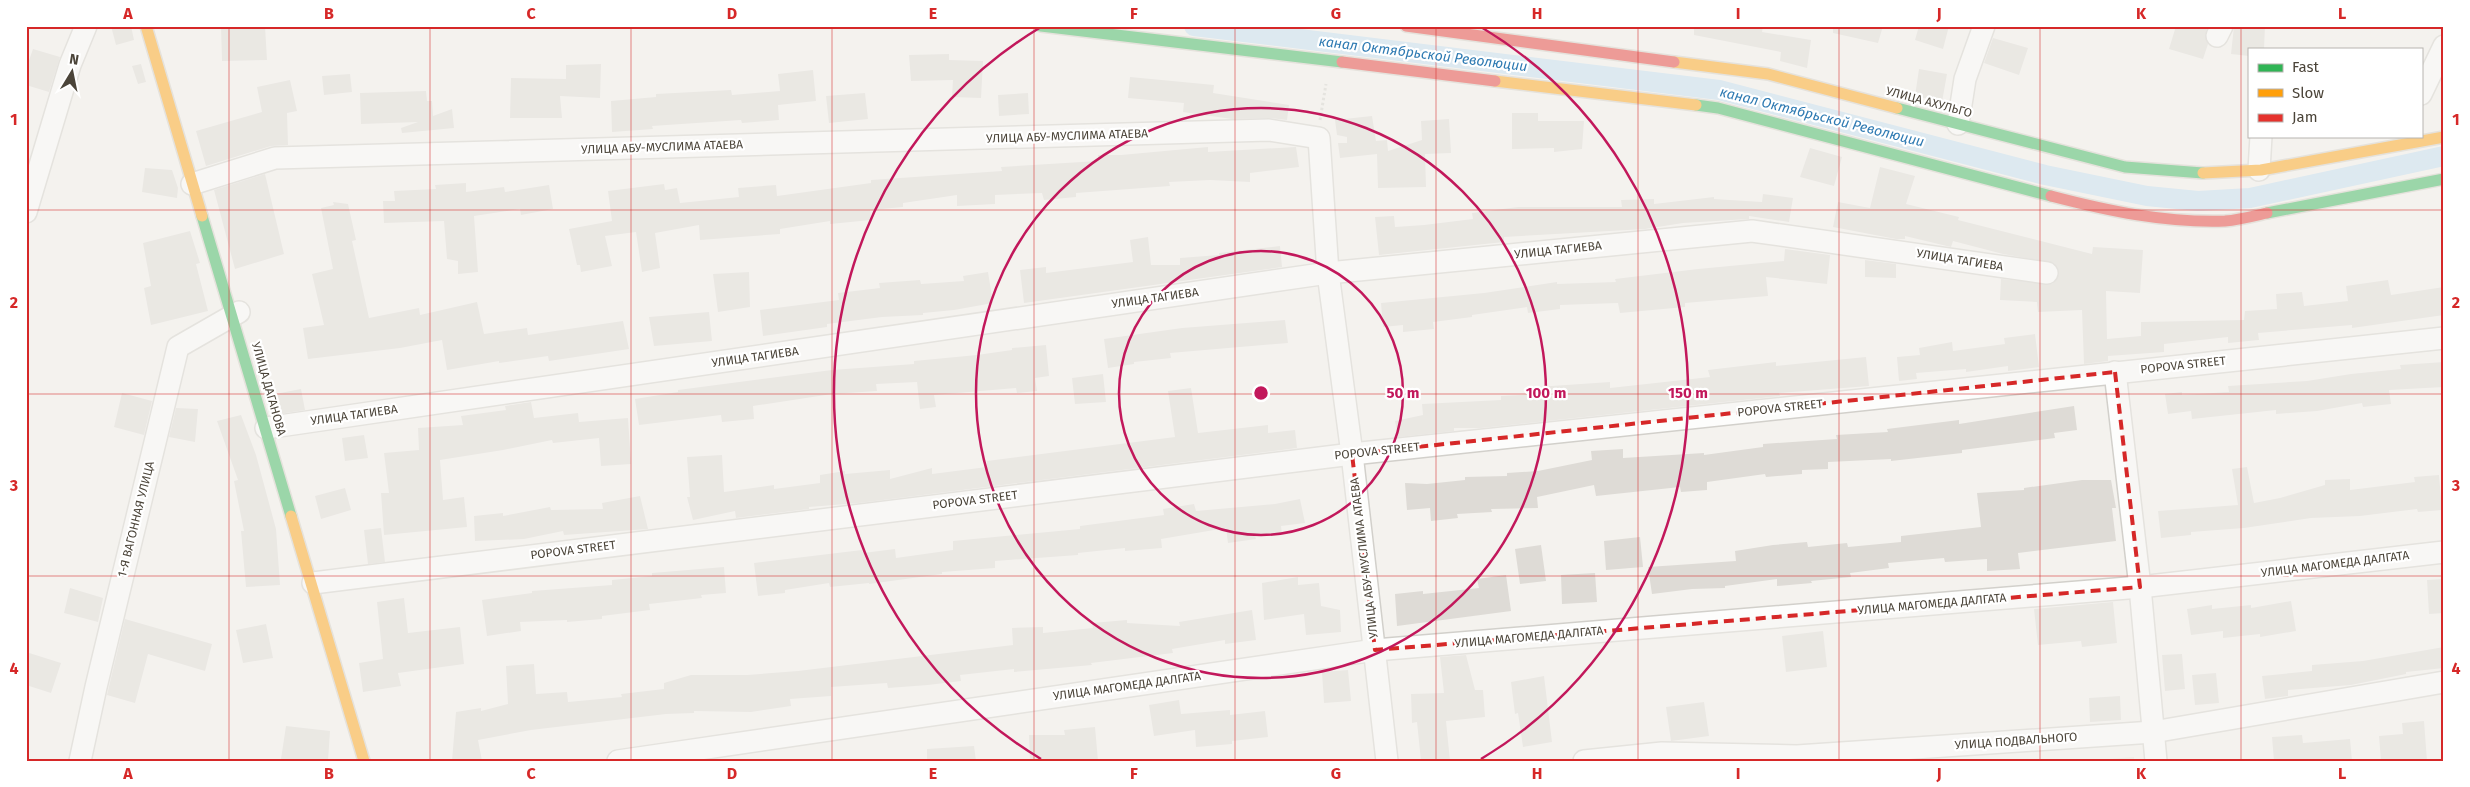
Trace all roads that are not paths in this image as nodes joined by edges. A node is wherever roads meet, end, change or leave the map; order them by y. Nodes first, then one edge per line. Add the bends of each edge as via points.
1 (86, 26) edge
2 (146, 26) edge
3 (153, 26) edge
4 (1041, 26) edge
5 (1406, 26) edge
6 (1984, 26) edge
7 (2444, 46) edge
8 (2422, 92) edge
9 (1958, 124) junction
10 (2444, 137) edge
11 (2260, 138) edge
12 (2411, 138) edge
13 (2422, 138) edge
14 (2259, 170) junction
15 (2444, 180) edge
16 (195, 182) junction
17 (26, 212) edge
18 (1328, 273) junction
19 (2047, 273) dead end
20 (236, 314) junction
21 (2444, 338) edge
22 (2115, 372) junction
23 (268, 428) junction
24 (1352, 454) junction
25 (2444, 552) edge
26 (315, 582) junction
27 (2140, 587) junction
28 (1375, 650) junction
29 (2444, 682) edge
30 (2152, 732) junction
31 (80, 761) edge
32 (364, 761) edge
33 (369, 761) edge
34 (618, 761) edge
35 (1388, 761) edge
36 (1584, 761) edge
37 (2156, 761) edge

1 - 17 street via 70,65
2 - 16 main road, УЛИЦА ДАГАНОВА
3 - 16 main road, УЛИЦА ДАГАНОВА
4 - 15 main road via 1718,108 2105,210 2169,219 2227,221
5 - 9 main road, УЛИЦА АХУЛЬГО via 1768,74
6 - 9 street via 1965,80
7 - 8 street
9 - 14 main road, УЛИЦА АХУЛЬГО via 2125,167 2193,173
10 - 13 main road, УЛИЦА АХУЛЬГО
11 - 14 street
12 - 14 main road, УЛИЦА АХУЛЬГО
16 - 18 street, УЛИЦА АБУ-МУСЛИМА АТАЕВА via 275,158 1269,130 1319,138
16 - 20 main road, УЛИЦА ДАГАНОВА
18 - 19 street, УЛИЦА ТАГИЕВА via 1752,232
18 - 23 street, УЛИЦА ТАГИЕВА
18 - 24 street, УЛИЦА АБУ-МУСЛИМА АТАЕВА
20 - 23 main road, УЛИЦА ДАГАНОВА
20 - 31 street, 1-Я ВАГОННАЯ УЛИЦА via 178,346
21 - 22 street, POPOVA STREET
22 - 24 street, POPOVA STREET
22 - 27 street
23 - 26 main road, УЛИЦА ДАГАНОВА
24 - 26 street, POPOVA STREET
24 - 28 street, УЛИЦА АБУ-МУСЛИМА АТАЕВА
25 - 27 street, УЛИЦА МАГОМЕДА ДАЛГАТА
26 - 32 main road, УЛИЦА ДАГАНОВА
26 - 33 main road, УЛИЦА ДАГАНОВА
27 - 28 street, УЛИЦА МАГОМЕДА ДАЛГАТА
27 - 30 street
28 - 34 street, УЛИЦА МАГОМЕДА ДАЛГАТА
28 - 35 street, УЛИЦА АБУ-МУСЛИМА АТАЕВА
29 - 30 street, УЛИЦА ПОДВАЛЬНОГО
30 - 36 street, УЛИЦА ПОДВАЛЬНОГО via 1797,756 1662,753
30 - 37 street

